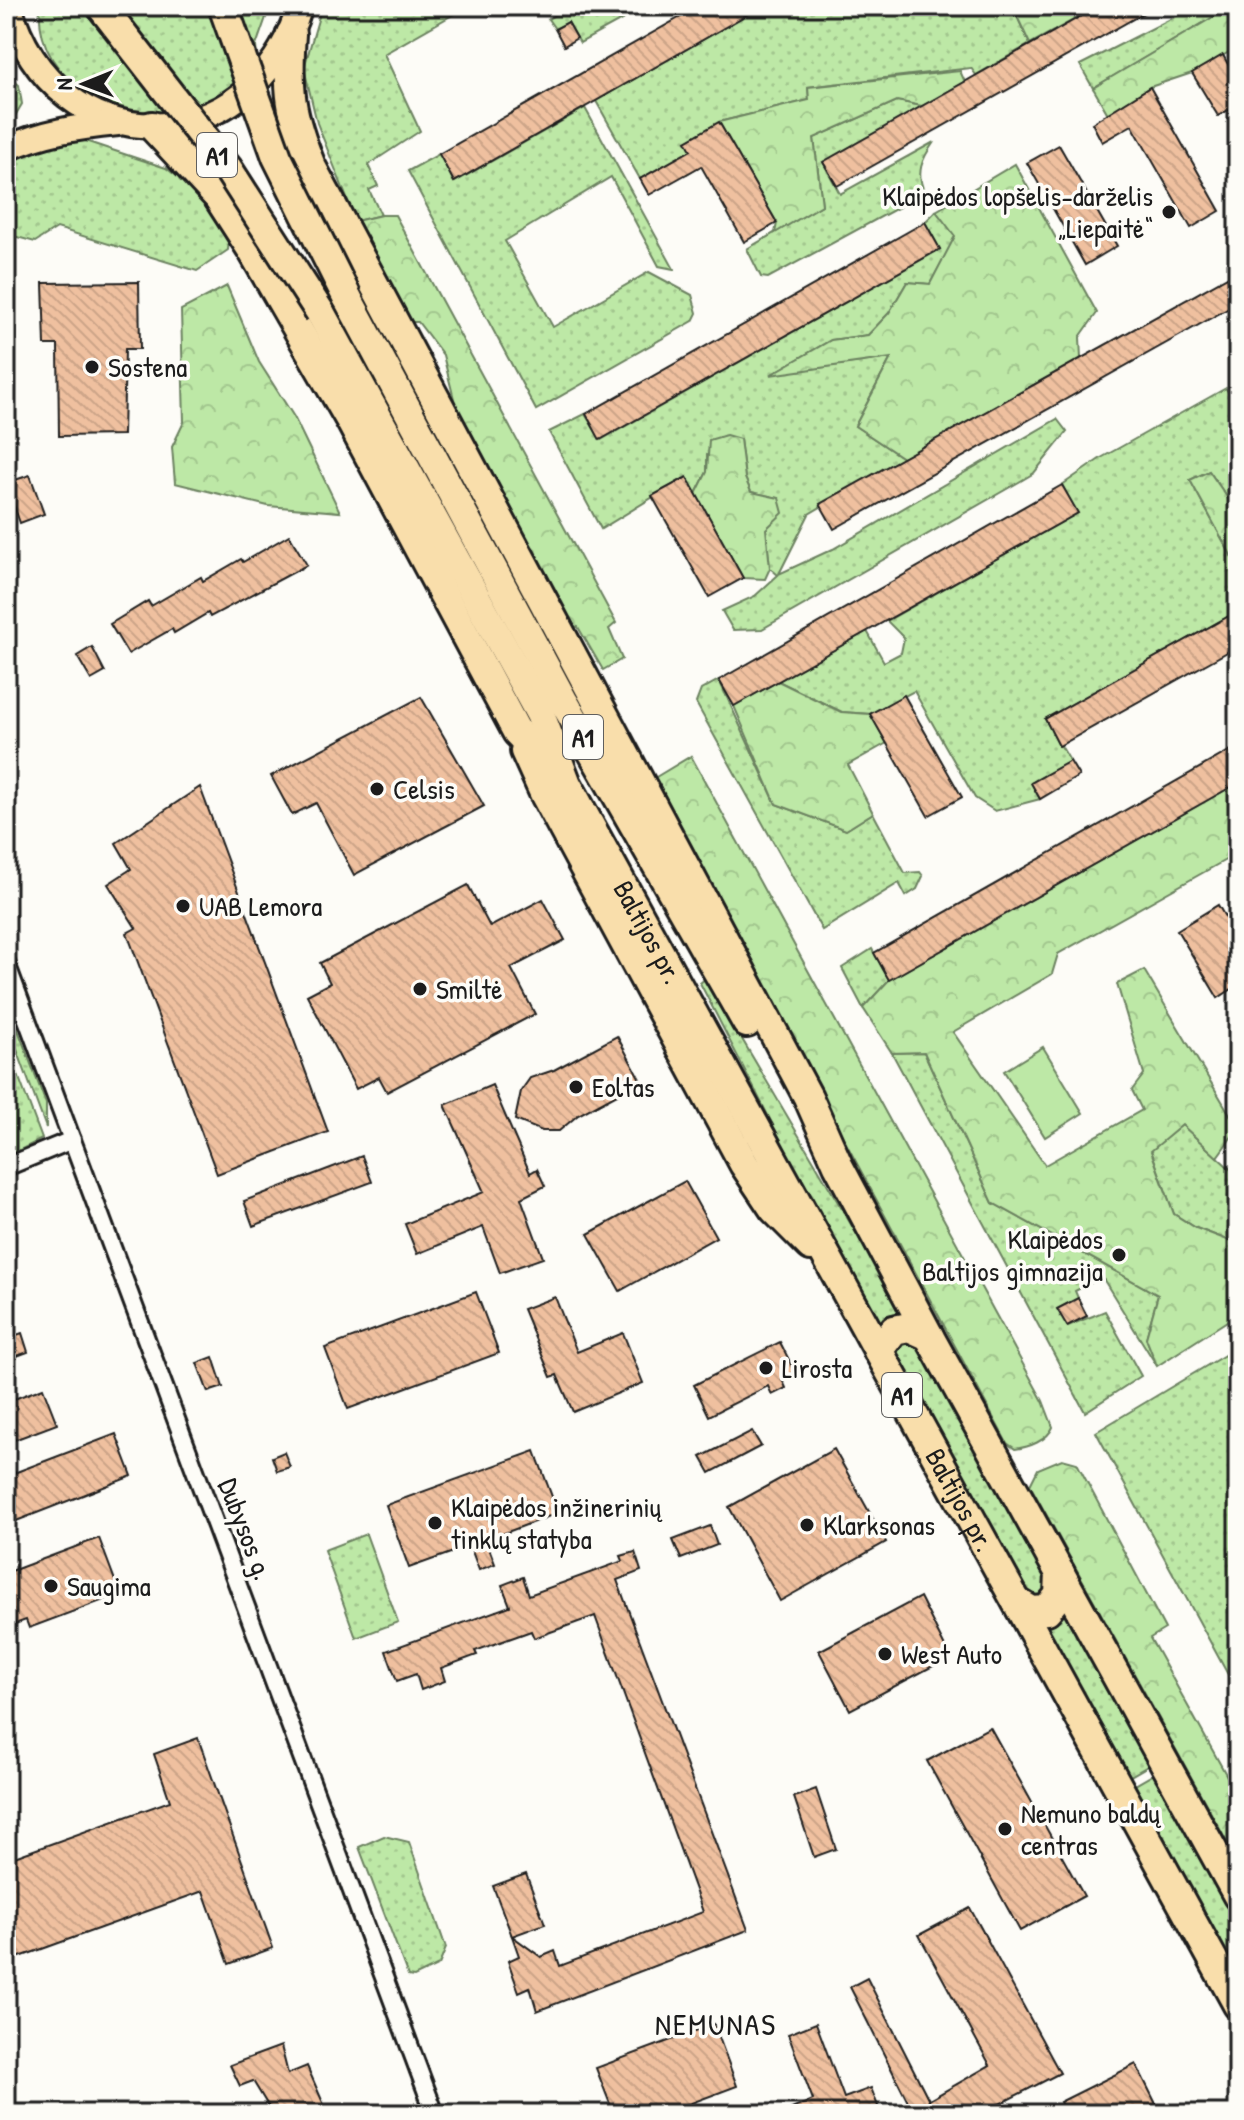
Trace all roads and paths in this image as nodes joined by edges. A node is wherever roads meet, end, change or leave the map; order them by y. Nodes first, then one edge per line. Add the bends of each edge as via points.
1 (9, 6) edge
2 (101, 6) edge
3 (223, 6) edge
4 (300, 6) edge
5 (291, 34) junction
6 (138, 124) junction
7 (6, 149) edge
8 (517, 732) junction
9 (567, 784) junction
10 (6, 963) edge
11 (72, 1140) junction
12 (838, 1165) junction
13 (6, 1167) edge
14 (834, 1270) junction
15 (929, 1336) junction
16 (878, 1351) junction
17 (1060, 1573) junction
18 (1017, 1602) junction
19 (1238, 1896) edge
20 (1238, 2005) edge
21 (435, 2114) edge

1 - 6 main road via 17,33 49,82 97,114
2 - 9 highway, A1, bridge via 228,169 320,312 540,714
3 - 12 highway, A1, bridge via 277,157 347,297 564,702 748,1025
4 - 5 main road
5 - 6 main road via 274,65 221,110 187,122
5 - 12 highway via 291,112 311,166 808,1097
6 - 7 main road via 59,130
6 - 8 highway via 218,197 252,250 349,418
8 - 9 highway
8 - 14 highway via 544,793 744,1164 774,1209
9 - 14 highway, Baltijos pr. / A1
10 - 11 street, Dubysos g.
11 - 13 street
11 - 21 street, Dubysos g.
12 - 15 highway, Baltijos pr. / A1
14 - 16 highway, Baltijos pr. / A1
15 - 16 highway via 909,1327 894,1330
15 - 17 highway, Baltijos pr. / A1
16 - 18 highway, Baltijos pr. / A1
17 - 18 highway via 1059,1595 1047,1610 1032,1611
17 - 19 highway, Baltijos pr. / A1
18 - 20 highway, Baltijos pr. / A1

